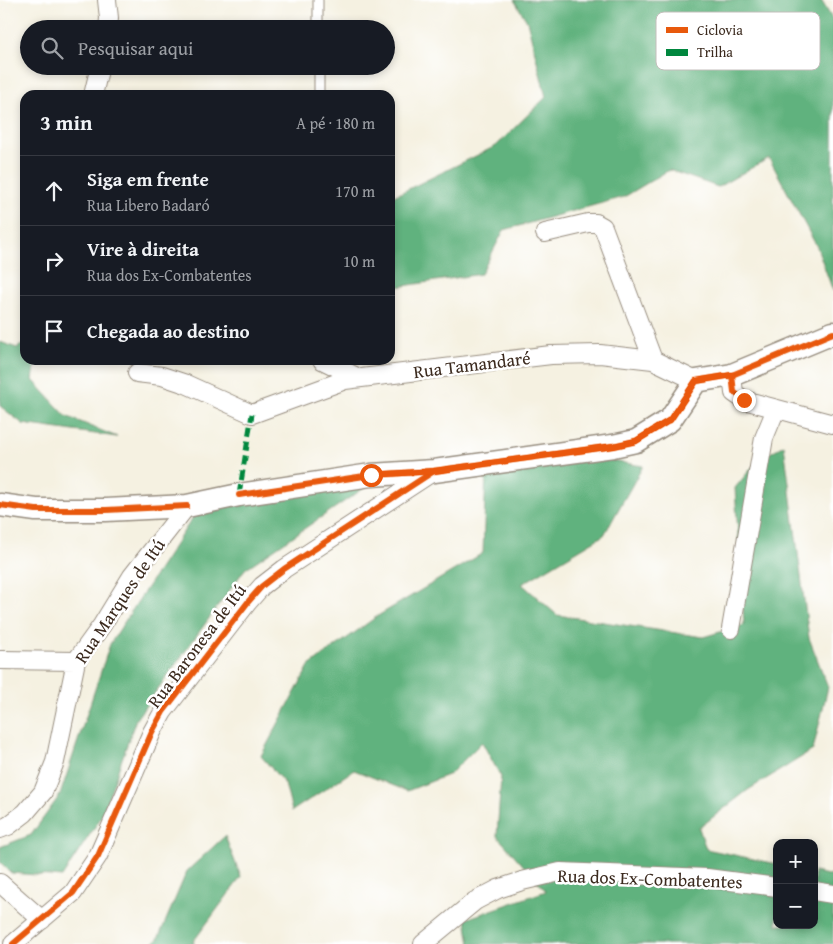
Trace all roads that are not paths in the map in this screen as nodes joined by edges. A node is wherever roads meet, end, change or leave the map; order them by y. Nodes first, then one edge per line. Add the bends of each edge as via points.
1 (107, 0) edge
2 (318, 0) edge
3 (109, 20) edge
4 (318, 20) edge
5 (98, 75) edge
6 (319, 75) edge
7 (94, 90) edge
8 (319, 90) edge
9 (545, 233) dead end
10 (833, 333) edge
11 (652, 360) junction
12 (332, 365) edge
13 (137, 373) dead end
14 (732, 375) junction
15 (359, 378) junction
16 (696, 381) junction
17 (776, 408) junction
18 (833, 424) edge
19 (434, 471) junction
20 (0, 505) edge
21 (187, 506) junction
22 (731, 629) dead end
23 (0, 660) edge
24 (76, 661) junction
25 (0, 829) edge
26 (0, 883) edge
27 (773, 886) edge
28 (818, 892) edge
29 (833, 894) edge
30 (42, 920) junction
31 (13, 944) edge
32 (423, 944) edge

1 - 3 street
2 - 4 lane
5 - 7 street
6 - 8 lane
9 - 11 street via 588,223 603,227
10 - 14 street
11 - 15 street, Rua Tamandaré via 600,354 552,355
11 - 16 street, Rua Tamandaré
12 - 15 street
13 - 15 street, Rua Tamandaré via 162,376 186,384 252,414 345,380
14 - 16 street
14 - 17 street via 734,392 744,400
16 - 19 street via 670,420 636,441
17 - 18 street
17 - 22 street via 764,438
19 - 21 street via 371,475
19 - 30 street, Rua Baronesa de Itú via 284,569 248,602 163,712 98,856 73,893
20 - 21 street via 36,510
21 - 24 street, Rua Marques de Itú via 132,576
23 - 24 street
24 - 25 street, Rua Marques de Itú via 55,762 43,792 25,813
26 - 30 street
27 - 32 street, Rua dos Ex-Combatentes via 707,878 560,872 498,889 475,902
28 - 29 street
30 - 31 street, Rua Baronesa de Itú

